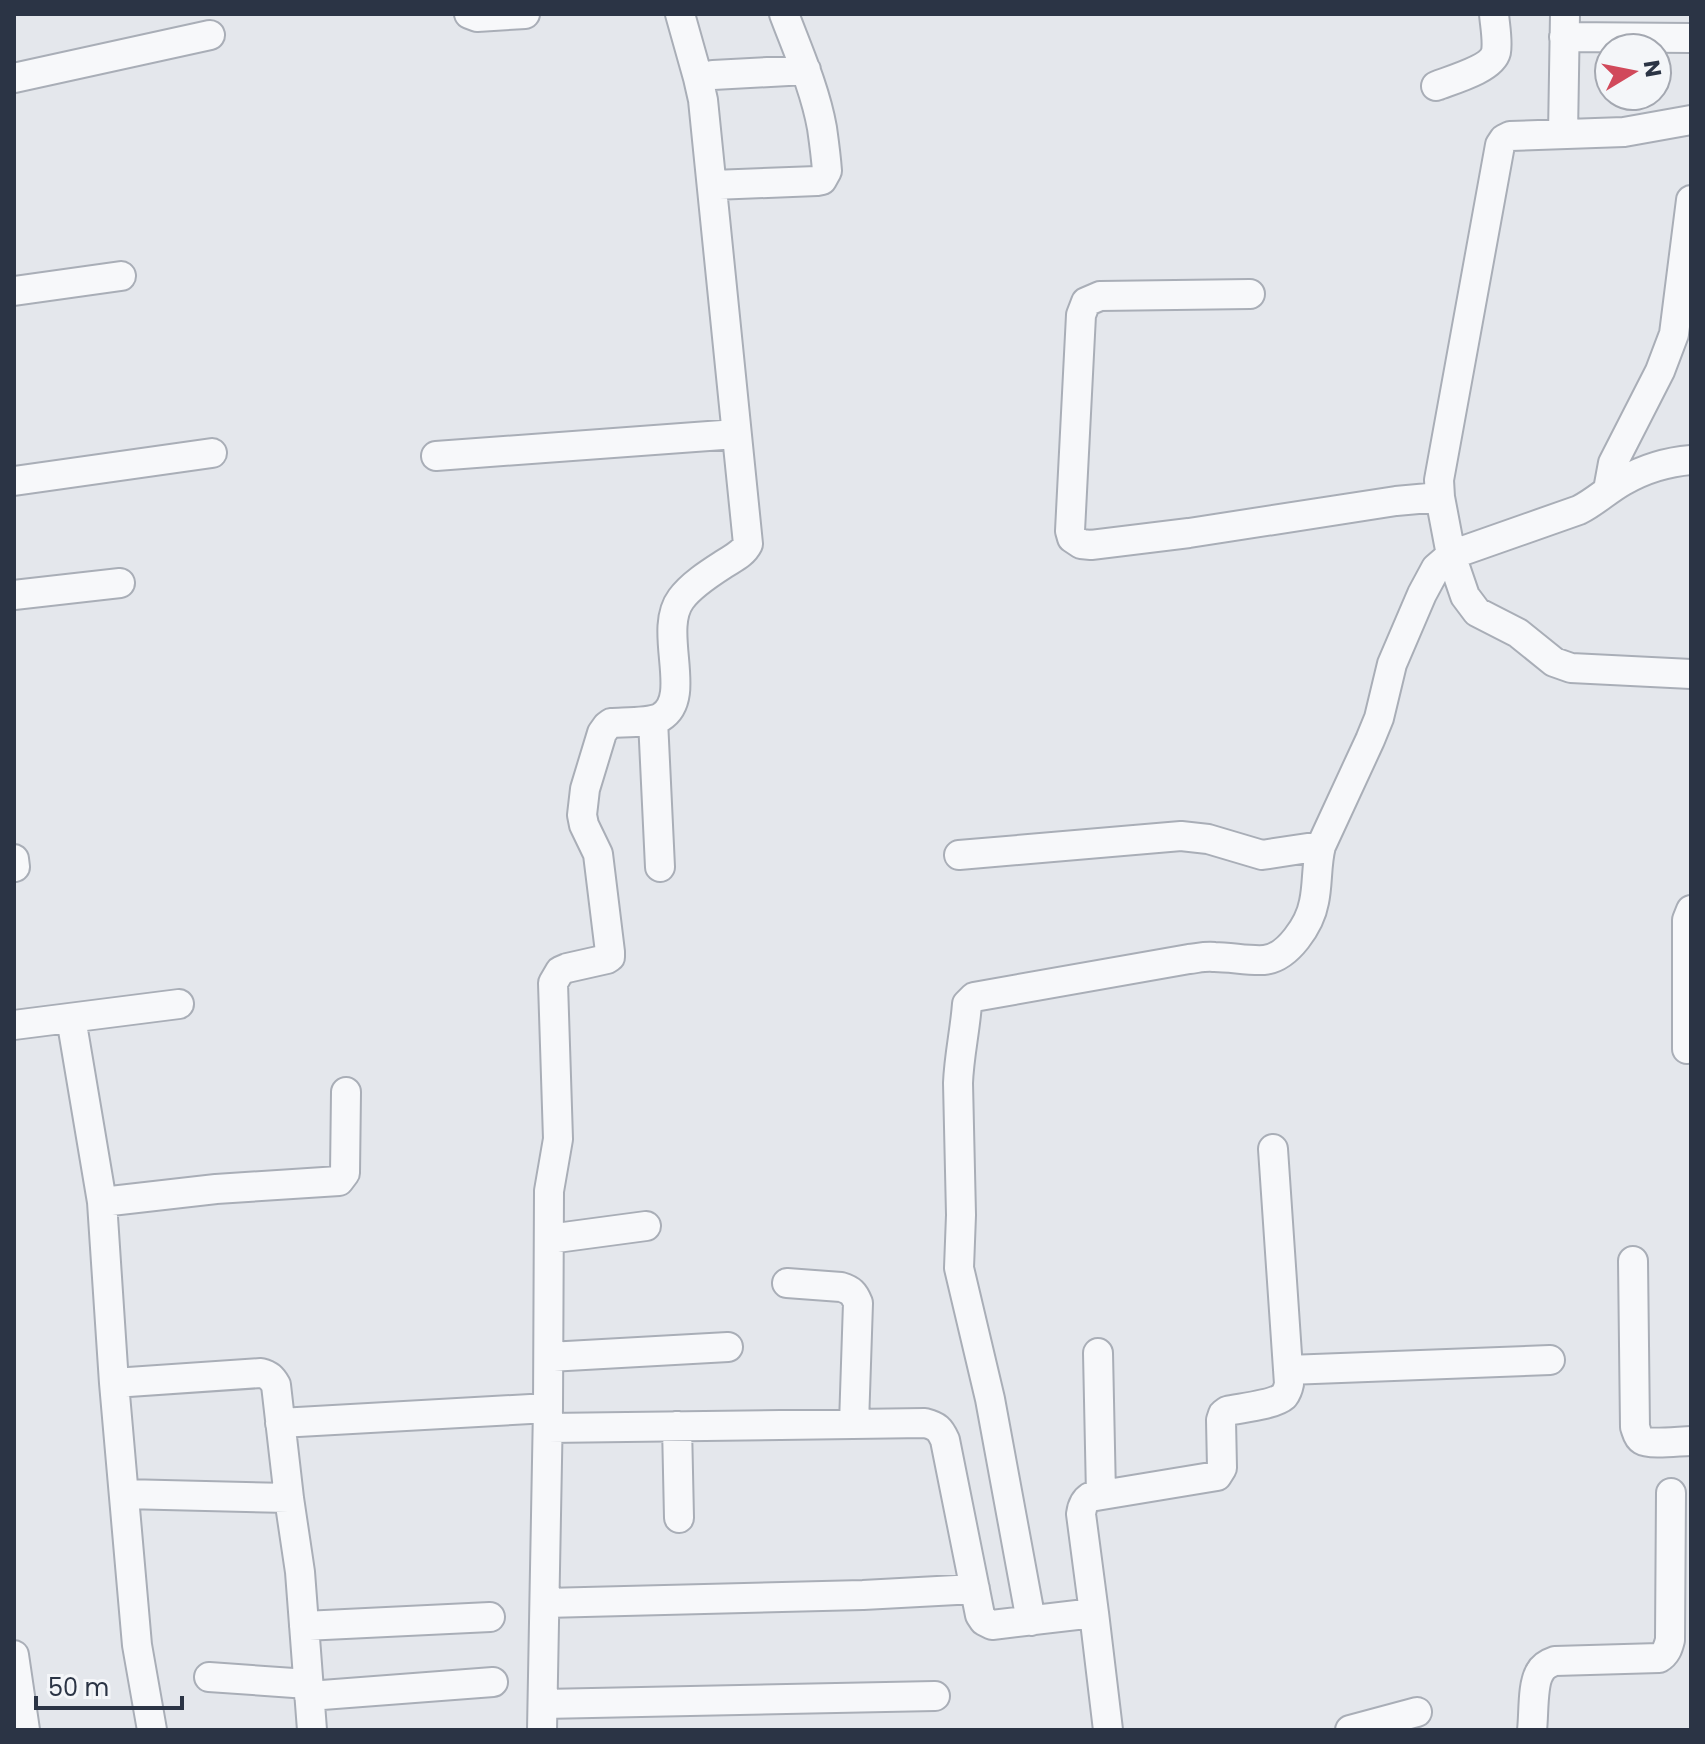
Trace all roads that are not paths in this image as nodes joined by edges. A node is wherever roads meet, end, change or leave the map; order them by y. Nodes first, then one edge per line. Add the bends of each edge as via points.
1 (469, 14) edge
2 (525, 14) edge
3 (680, 14) edge
4 (784, 14) edge
5 (1494, 14) edge
6 (1565, 26) edge
7 (210, 35) dead end
8 (1691, 38) edge
9 (806, 70) junction
10 (14, 78) edge
11 (698, 78) junction
12 (1436, 86) dead end
13 (1691, 120) edge
14 (1563, 134) junction
15 (713, 185) junction
16 (1691, 200) edge
17 (121, 276) dead end
18 (14, 291) edge
19 (1250, 294) dead end
20 (736, 434) junction
21 (212, 453) dead end
22 (436, 456) dead end
23 (1691, 460) edge
24 (14, 481) edge
25 (1608, 490) junction
26 (1440, 497) junction
27 (1451, 555) junction
28 (120, 583) dead end
29 (14, 595) edge
30 (1691, 674) edge
31 (653, 720) junction
32 (1321, 846) junction
33 (959, 855) dead end
34 (14, 859) edge
35 (15, 867) edge
36 (660, 867) dead end
37 (1691, 910) edge
38 (179, 1004) dead end
39 (71, 1018) junction
40 (14, 1025) edge
41 (1687, 1049) dead end
42 (346, 1092) dead end
43 (1273, 1149) dead end
44 (102, 1202) junction
45 (646, 1226) dead end
46 (549, 1239) junction
47 (1633, 1261) dead end
48 (787, 1283) dead end
49 (728, 1347) dead end
50 (1098, 1353) dead end
51 (549, 1357) junction
52 (1550, 1360) dead end
53 (1288, 1370) junction
54 (114, 1383) junction
55 (548, 1418) junction
56 (280, 1423) junction
57 (854, 1424) junction
58 (677, 1426) junction
59 (1691, 1441) edge
60 (1671, 1493) dead end
61 (124, 1494) junction
62 (1101, 1495) junction
63 (289, 1498) junction
64 (679, 1518) dead end
65 (975, 1589) junction
66 (545, 1603) junction
67 (1094, 1613) junction
68 (490, 1617) dead end
69 (1031, 1621) junction
70 (304, 1626) junction
71 (14, 1655) edge
72 (209, 1677) dead end
73 (493, 1682) dead end
74 (309, 1690) junction
75 (935, 1696) dead end
76 (1417, 1712) dead end
77 (542, 1717) edge
78 (25, 1730) edge
79 (152, 1730) edge
80 (312, 1730) edge
81 (1108, 1730) edge
82 (1350, 1730) edge
83 (1532, 1730) edge

1 - 2 street
3 - 11 street
4 - 9 street
5 - 12 street via 1493,60
6 - 8 street
6 - 14 street
7 - 10 street
9 - 11 street
9 - 15 street via 822,127 826,177
11 - 15 street
13 - 14 street via 1624,132
14 - 26 street via 1510,136 1500,145 1441,463
15 - 20 street
16 - 25 street via 1674,334 1613,463
17 - 18 street
19 - 26 street via 1100,296 1083,307 1072,538 1091,545
20 - 22 street
20 - 31 street via 748,544 679,601 671,630 674,697 667,712
21 - 24 street
23 - 25 street via 1651,467
25 - 27 street via 1579,510
26 - 27 street
27 - 30 street via 1465,596 1477,612 1518,633 1554,662 1571,668
27 - 32 street via 1436,568 1422,594 1392,664 1379,718
28 - 29 street
31 - 36 street
31 - 46 street via 607,726 582,806 584,825 598,854 610,957 560,971 553,983 558,1139 549,1191
32 - 33 street via 1262,855 1181,836
32 - 69 street via 1310,914 1291,947 1277,957 1189,959 974,997 967,1004 958,1083 959,1268 990,1399
34 - 35 street
37 - 41 street
38 - 39 street
39 - 40 street
39 - 44 street
42 - 44 street via 345,1173 339,1181
43 - 53 street
44 - 54 street
45 - 46 street
46 - 51 street
47 - 59 street via 1635,1427 1642,1440
48 - 57 street via 841,1287 855,1295
49 - 51 street
50 - 62 street
51 - 55 street
52 - 53 street
53 - 62 street via 1283,1397 1223,1414 1222,1468 1217,1476
54 - 56 street via 261,1373 276,1385
54 - 61 street
55 - 56 street
55 - 58 street
55 - 66 street
56 - 63 street
57 - 58 street
57 - 65 street via 925,1423 940,1430
58 - 64 street
60 - 83 street via 1668,1649 1659,1658 1546,1664 1537,1681
61 - 63 street
61 - 79 street via 137,1645
62 - 67 street via 1086,1500 1081,1514
63 - 70 street
65 - 66 street
65 - 69 street via 984,1621
66 - 77 street
67 - 69 street
67 - 81 street
68 - 70 street
70 - 74 street
71 - 78 street
72 - 74 street
73 - 74 street
74 - 80 street
75 - 77 street
76 - 82 street

